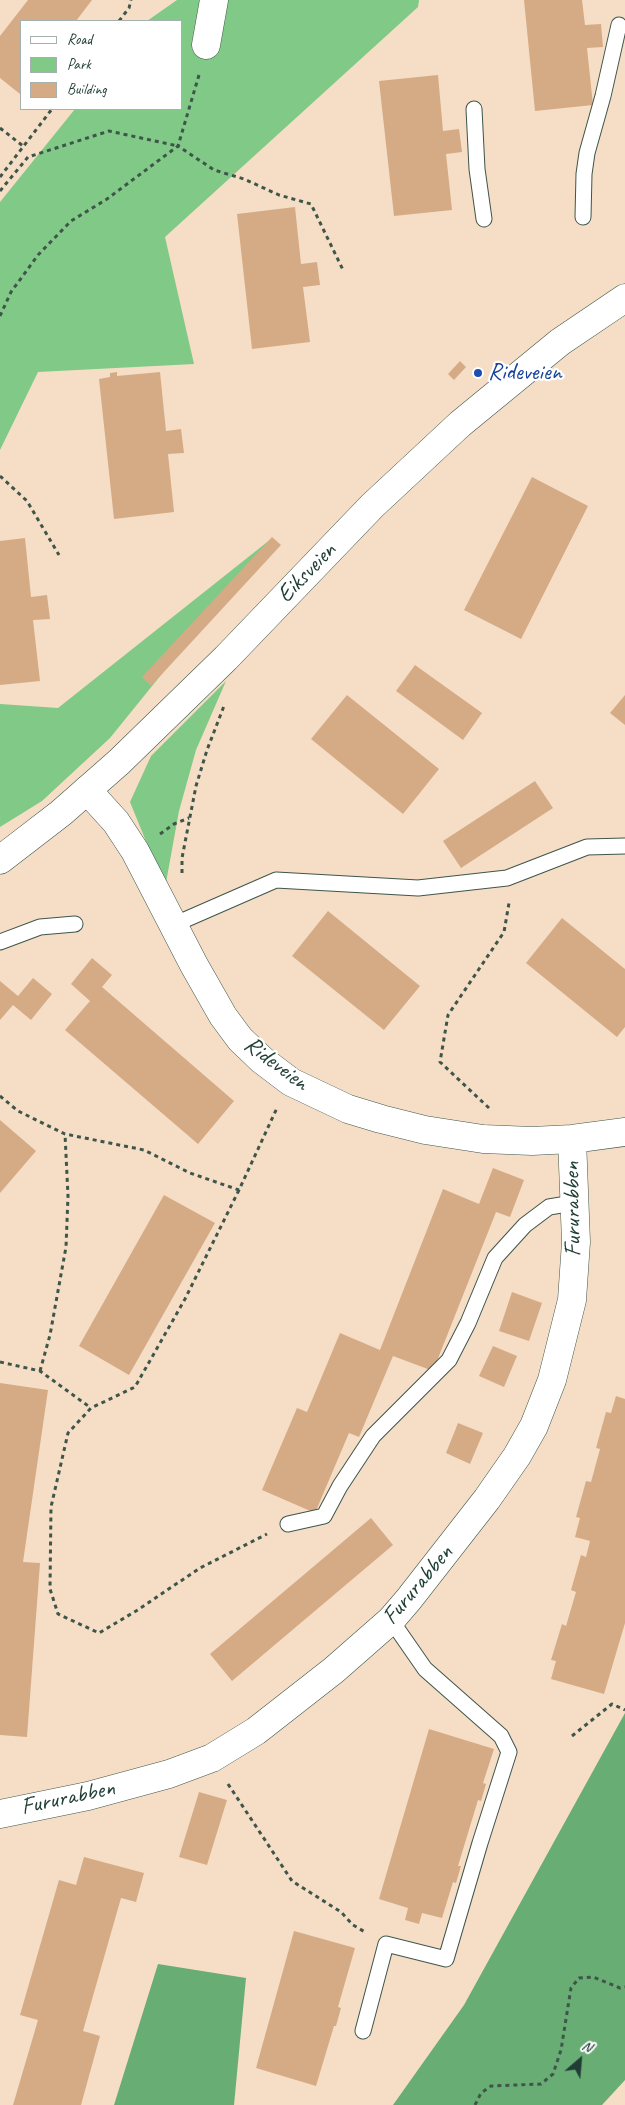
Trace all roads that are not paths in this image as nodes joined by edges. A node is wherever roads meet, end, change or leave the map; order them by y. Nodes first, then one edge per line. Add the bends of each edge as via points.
1 (214, 0) edge
2 (619, 25) dead end
3 (206, 45) road end
4 (474, 109) dead end
5 (583, 217) dead end
6 (484, 219) dead end
7 (625, 298) edge
8 (88, 790) junction
9 (625, 846) edge
10 (0, 860) edge
11 (182, 921) junction
12 (75, 924) dead end
13 (0, 942) edge
14 (625, 1132) edge
15 (572, 1139) junction
16 (573, 1203) junction
17 (288, 1524) road end
18 (391, 1620) junction
19 (0, 1814) edge
20 (363, 2031) dead end

1 - 3 street
2 - 5 lane via 586,153
4 - 6 lane
7 - 8 street, Eiksveien via 523,370 435,447 372,506 173,710
8 - 10 street, Eiksveien
8 - 11 street, Rideveien via 116,822
9 - 11 lane via 587,847 506,878 418,888 276,880
11 - 15 street, Rideveien via 223,1016 240,1039 291,1082 348,1109 425,1130 483,1139
12 - 13 lane via 40,927
14 - 15 street, Rideveien
15 - 16 street, Fururabben
16 - 17 lane via 549,1207 525,1224 495,1258 449,1360 373,1436 324,1516
16 - 18 street, Fururabben via 576,1242 572,1300 552,1380 534,1426 487,1499
18 - 19 street, Fururabben via 256,1731 212,1758 169,1774 88,1796
18 - 20 lane via 425,1669 501,1736 509,1752 446,1959 386,1944

